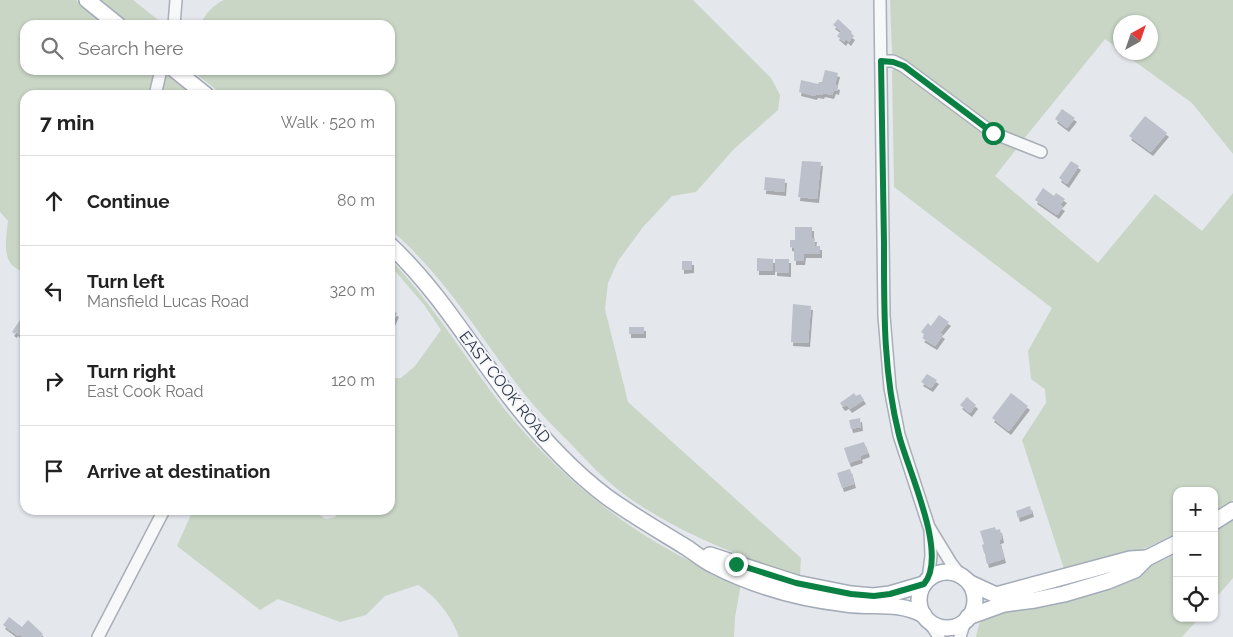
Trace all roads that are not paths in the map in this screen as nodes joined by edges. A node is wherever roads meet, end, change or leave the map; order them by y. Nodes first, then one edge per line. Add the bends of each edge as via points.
1 (87, 0) edge
2 (176, 0) edge
3 (880, 0) edge
4 (112, 20) edge
5 (174, 20) edge
6 (881, 61) junction
7 (160, 75) edge
8 (180, 75) edge
9 (157, 90) edge
10 (200, 90) edge
11 (1041, 152) dead end
12 (395, 251) edge
13 (1233, 510) edge
14 (161, 515) edge
15 (1218, 519) edge
16 (929, 527) junction
17 (1173, 545) edge
18 (685, 546) junction
19 (1147, 558) junction
20 (965, 580) junction
21 (926, 581) junction
22 (926, 618) junction
23 (967, 619) junction
24 (98, 637) edge
25 (939, 637) edge
26 (960, 637) edge

1 - 4 main road
2 - 5 street
3 - 6 street
6 - 11 street via 904,66 993,133
6 - 16 street via 884,316 888,369 899,435
7 - 9 street
8 - 10 main road
12 - 18 main road, EAST COOK ROAD via 429,288 511,399 553,449 607,496
13 - 15 main road
14 - 24 street
16 - 20 street via 951,564
16 - 21 street via 931,556
17 - 19 main road
18 - 21 main road, EAST COOK ROAD via 774,577 851,594 890,594
18 - 22 main road, EAST COOK ROAD via 733,575 786,592 848,605 899,606 912,609
19 - 20 main road via 1130,559 996,595
19 - 23 main road via 1135,570 1108,581 1064,594 1004,604
20 - 21 main road via 953,572 944,572
20 - 23 main road via 974,592 975,601
21 - 22 main road via 919,600
22 - 23 main road via 942,627 958,625
22 - 25 street
23 - 26 street

